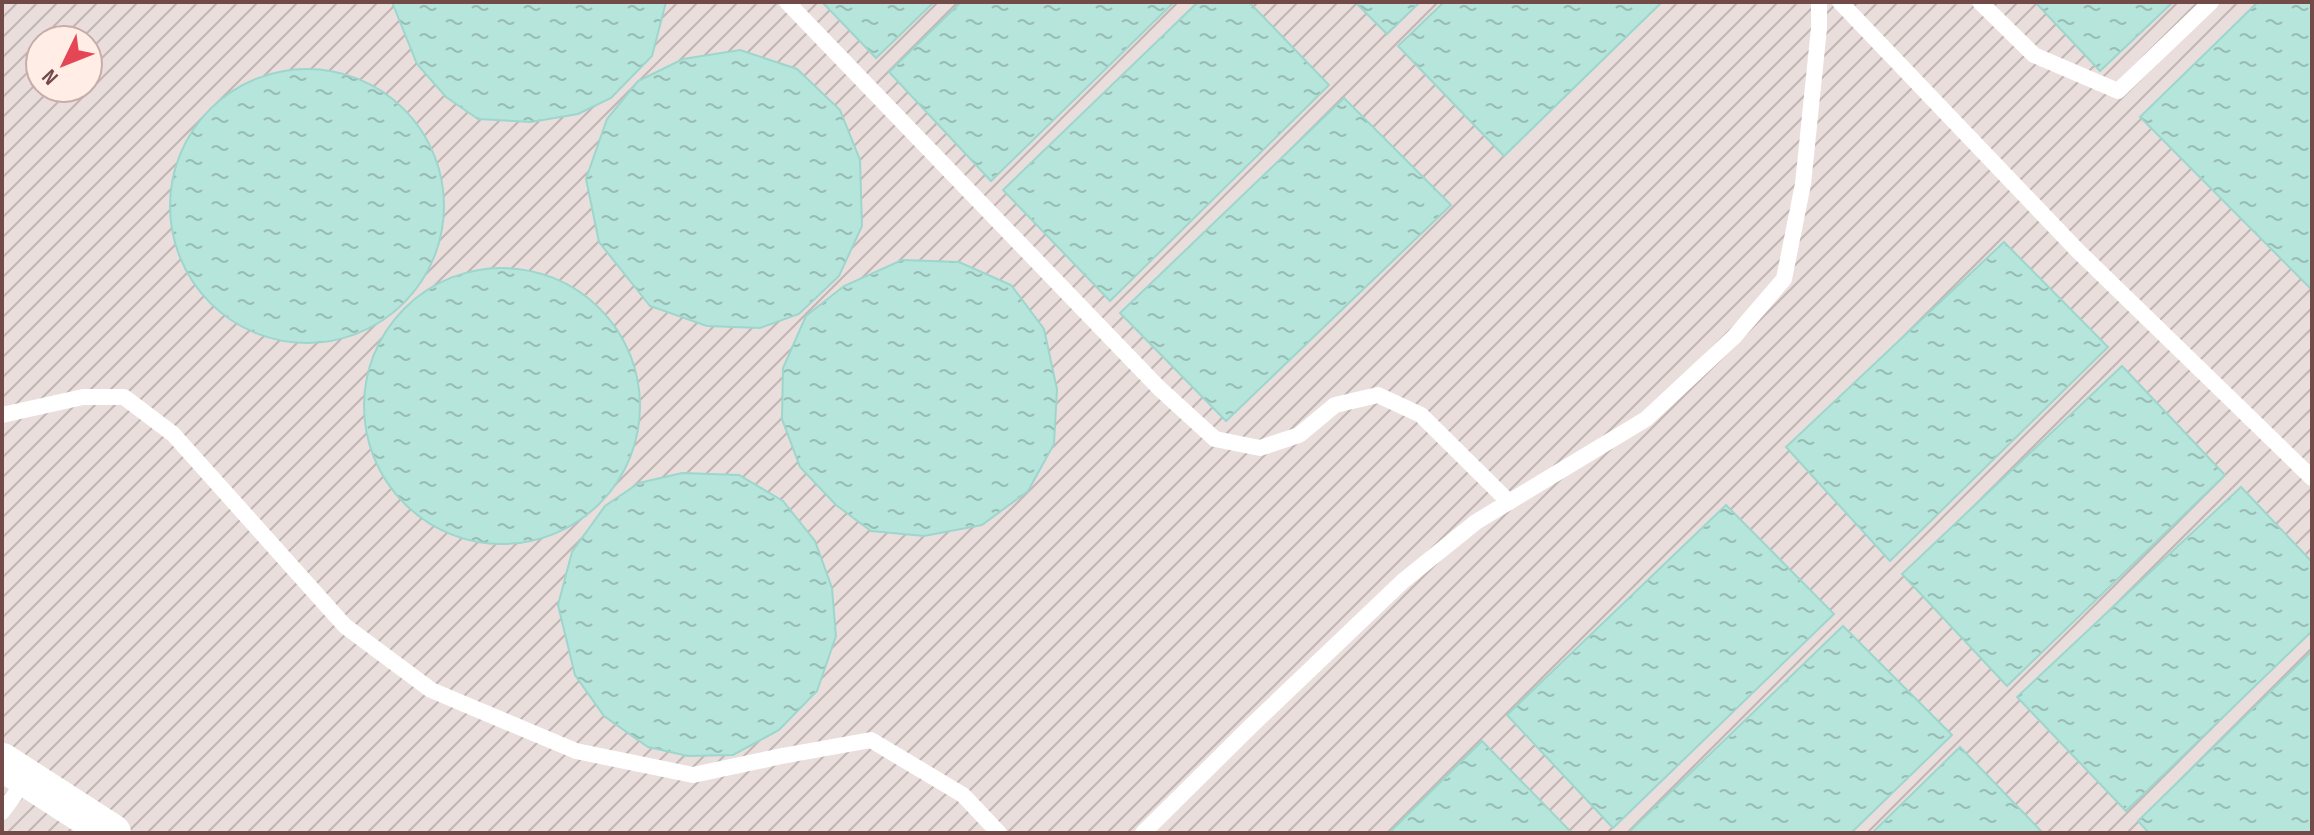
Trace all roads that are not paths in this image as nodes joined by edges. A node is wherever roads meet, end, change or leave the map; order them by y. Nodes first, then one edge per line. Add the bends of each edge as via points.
1 (787, 2) edge
2 (1819, 2) edge
3 (1840, 2) edge
4 (1980, 2) edge
5 (2211, 2) edge
6 (2, 415) edge
7 (2312, 478) edge
8 (1509, 502) junction
9 (14, 770) edge
10 (2, 812) edge
11 (112, 833) edge
12 (999, 833) edge
13 (1143, 833) edge

1 - 8 lane via 1159,388 1215,439 1260,448 1299,435 1335,405 1378,395 1421,415
2 - 8 lane via 1803,184 1784,279 1734,337 1646,419
3 - 7 lane via 2077,250
4 - 5 lane via 2034,55 2118,91
6 - 12 lane via 83,397 124,397 173,434 345,626 431,690 518,727 576,751 693,775 871,740 963,795
8 - 13 lane via 1403,581
9 - 10 lane
9 - 11 street

